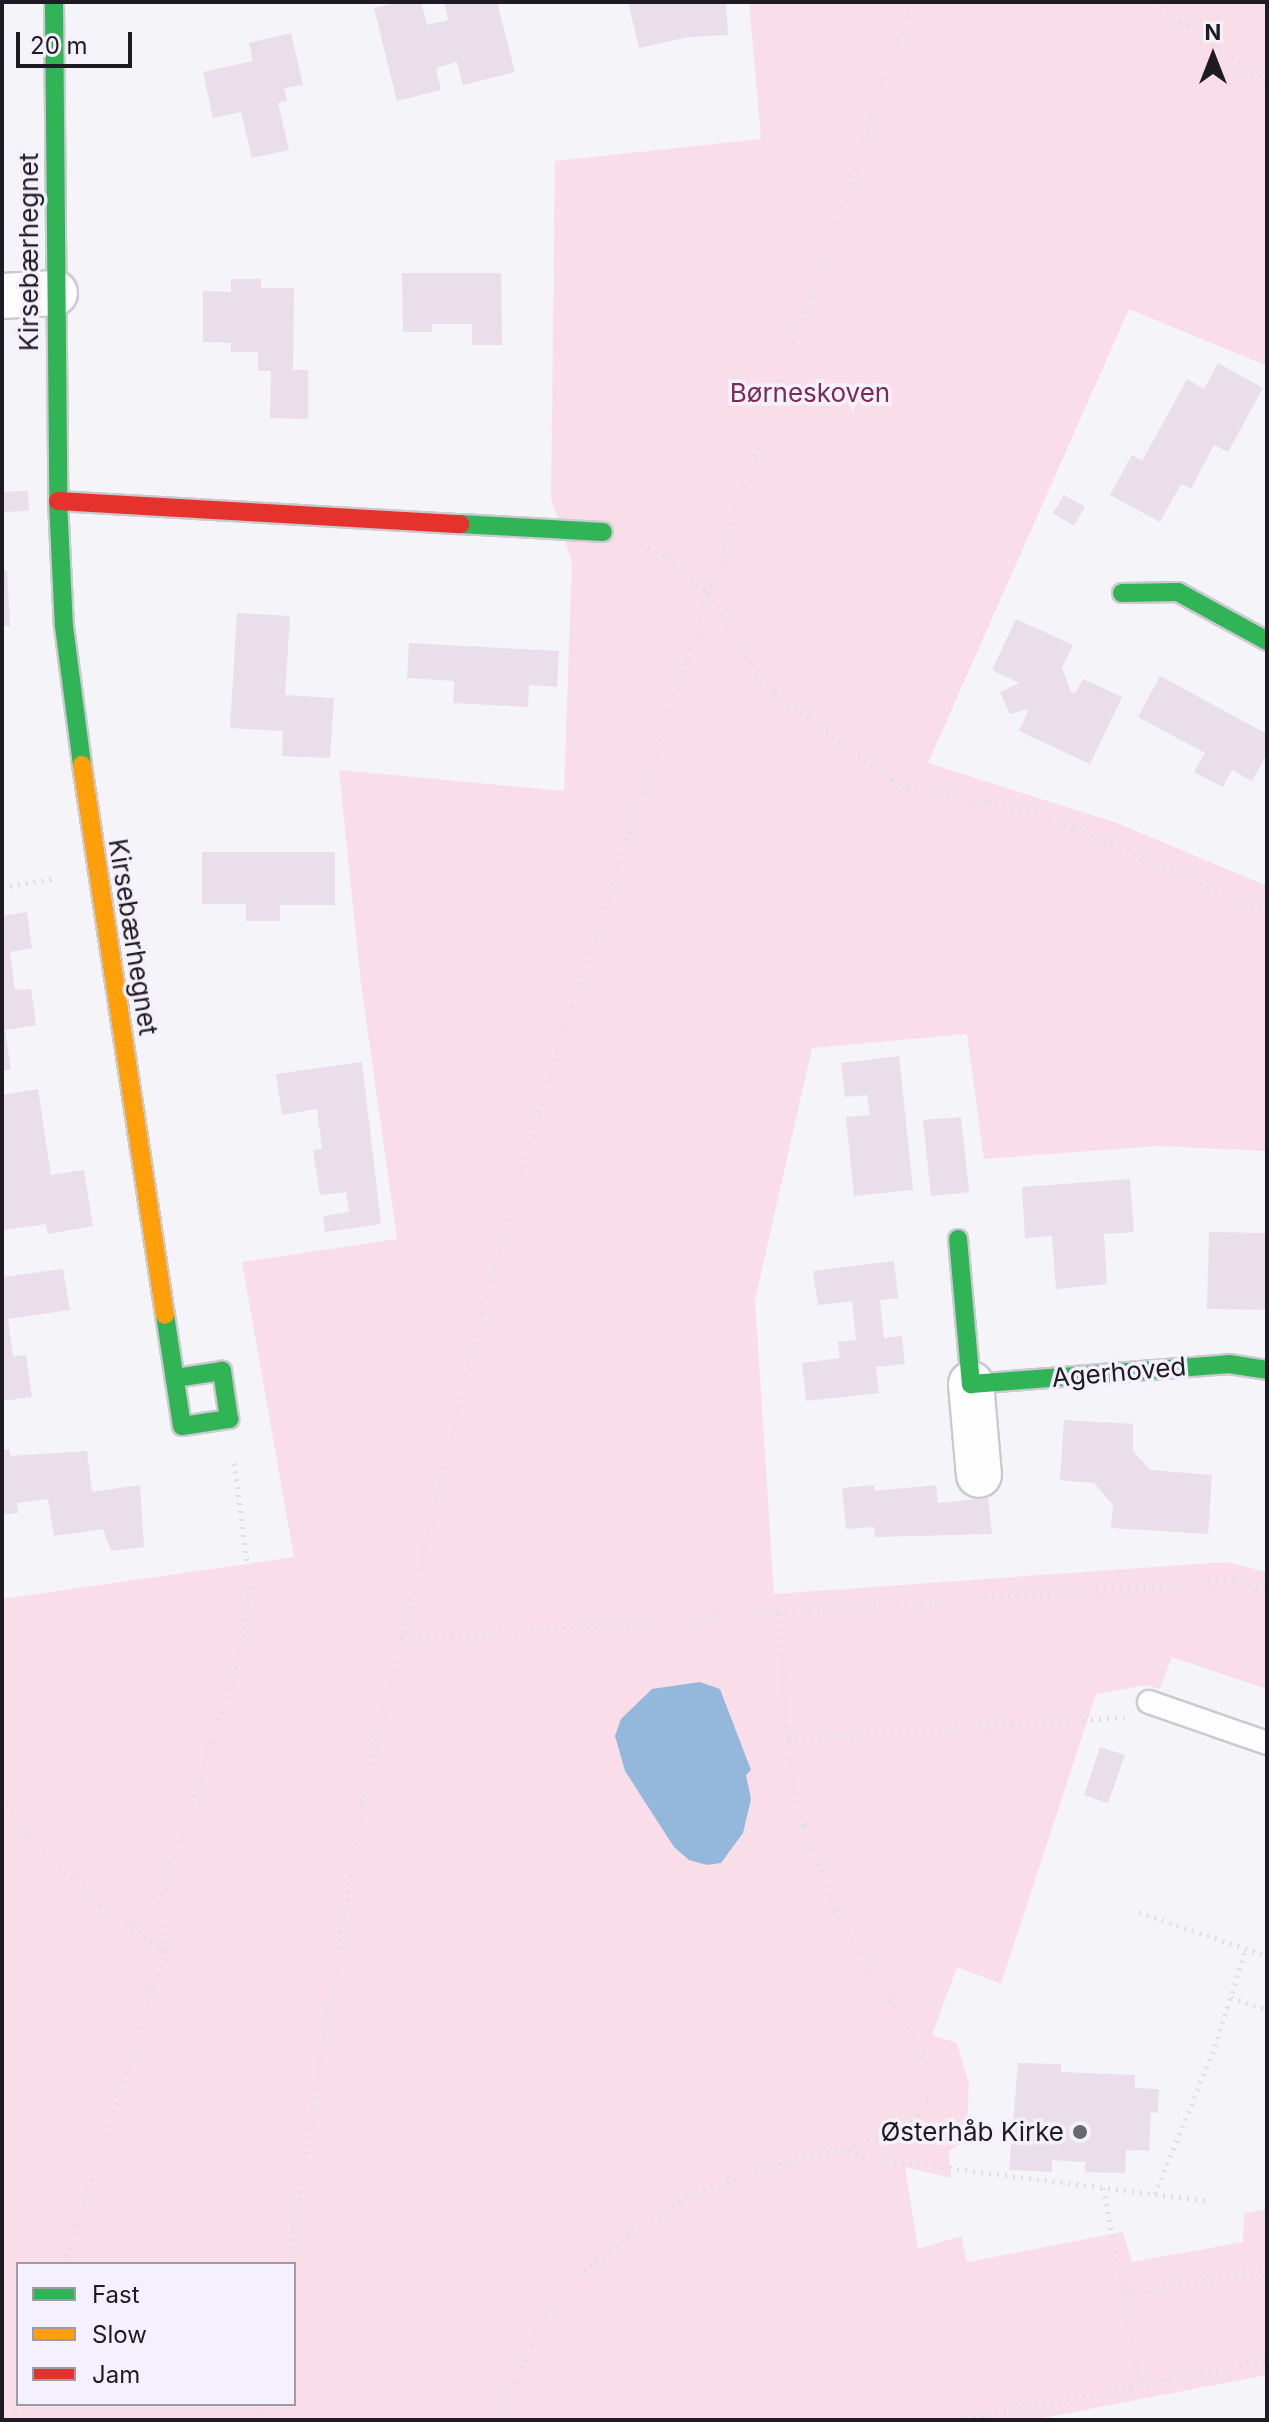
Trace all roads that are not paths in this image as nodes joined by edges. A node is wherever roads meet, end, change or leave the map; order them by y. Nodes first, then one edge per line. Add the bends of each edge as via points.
1 (54, 2) edge
2 (55, 293) junction
3 (2, 296) edge
4 (58, 501) junction
5 (603, 532) road end
6 (1122, 593) dead end
7 (1267, 641) edge
8 (958, 1239) dead end
9 (1267, 1370) edge
10 (175, 1378) junction
11 (971, 1384) junction
12 (979, 1475) dead end
13 (1149, 1702) road end
14 (1267, 1743) edge

1 - 2 street, Kirsebærhegnet
2 - 3 street
2 - 4 street, Kirsebærhegnet
4 - 5 street
4 - 10 street, Kirsebærhegnet via 64,626 96,871
6 - 7 street via 1178,592
8 - 11 street
9 - 11 street, Agerhoved via 1229,1364
10 - 10 street, Kirsebærhegnet via 182,1426 229,1419 222,1371
11 - 12 street
13 - 14 lane

